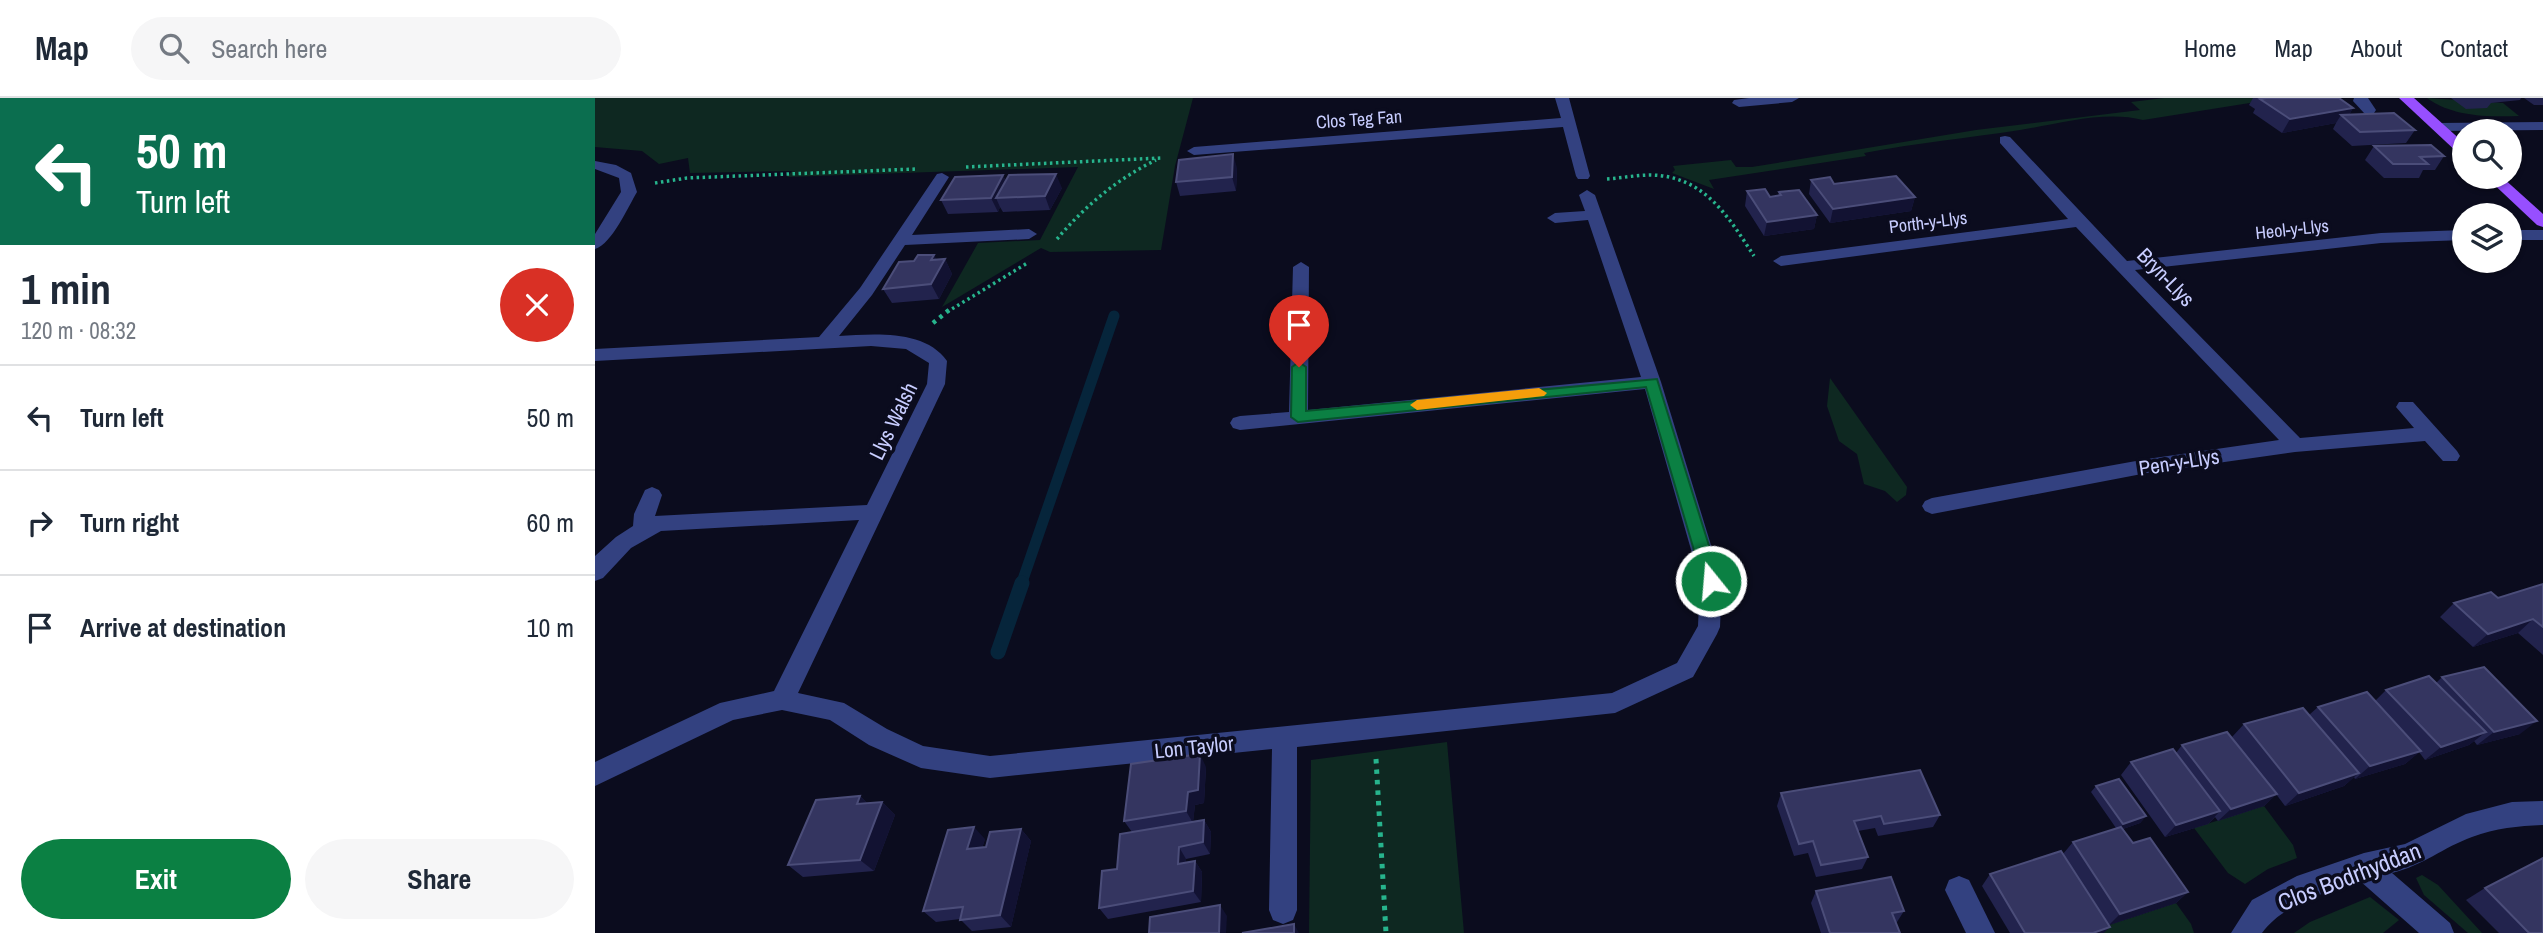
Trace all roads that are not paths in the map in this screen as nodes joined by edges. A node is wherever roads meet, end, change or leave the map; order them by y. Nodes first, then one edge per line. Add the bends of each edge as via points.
1 (1562, 98) edge
2 (1792, 98) edge
3 (2406, 98) edge
4 (1739, 103) dead end
5 (1568, 122) junction
6 (2543, 126) edge
7 (2438, 127) junction
8 (1235, 131) dead end
9 (2452, 139) edge
10 (2004, 140) dead end
11 (1234, 148) junction
12 (1194, 151) dead end
13 (595, 164) edge
14 (942, 177) dead end
15 (2506, 189) edge
16 (1594, 215) junction
17 (1556, 218) dead end
18 (2080, 222) junction
19 (2543, 222) edge
20 (1029, 234) dead end
21 (2452, 235) edge
22 (2522, 235) edge
23 (2543, 235) edge
24 (901, 240) junction
25 (595, 244) edge
26 (1781, 261) road end
27 (2124, 266) junction
28 (1301, 267) dead end
29 (825, 342) junction
30 (595, 355) edge
31 (1652, 382) junction
32 (2406, 407) dead end
33 (1298, 417) junction
34 (1240, 423) dead end
35 (2429, 434) junction
36 (2295, 445) junction
37 (2450, 456) dead end
38 (652, 495) dead end
39 (1932, 506) dead end
40 (873, 512) junction
41 (644, 529) junction
42 (595, 572) edge
43 (782, 700) junction
44 (1285, 738) junction
45 (595, 774) edge
46 (2543, 813) edge
47 (2364, 866) junction
48 (1959, 890) dead end
49 (1283, 910) dead end
50 (1981, 933) edge
51 (2245, 933) edge
52 (2440, 933) edge

1 - 5 street, Lon Taylor
2 - 4 street
3 - 7 main road
5 - 11 street, Clos Teg Fan
5 - 16 street, Lon Taylor
6 - 7 street
7 - 9 main road
8 - 11 street
10 - 18 street, Bryn-Llys
11 - 12 street, Clos Teg Fan
13 - 25 street via 626,176 629,192
14 - 24 street
15 - 19 main road
16 - 17 street
16 - 31 street, Lon Taylor
18 - 26 street, Porth-y-Llys
18 - 27 street, Bryn-Llys
20 - 24 street
21 - 27 street, Heol-y-Llys via 2381,238
22 - 23 street
24 - 29 street
27 - 36 street, Bryn-Llys
28 - 33 street
29 - 30 street, Llys Walsh
29 - 40 street, Llys Walsh via 902,342 926,348 938,361 936,384
31 - 33 street
31 - 44 street, Lon Taylor via 1711,581 1709,627 1685,670 1615,703
32 - 35 street
33 - 34 street
35 - 36 street, Pen-y-Llys
35 - 37 street
36 - 39 street, Pen-y-Llys via 2147,466
38 - 41 street
40 - 41 street via 659,523
40 - 43 street, Llys Walsh
41 - 42 street via 616,547
43 - 44 street, Lon Taylor via 835,711 922,757 990,766
43 - 45 street, Lon Taylor via 729,710
44 - 49 street
46 - 47 street, Clos Bodrhyddan via 2512,814 2466,826 2409,856
47 - 51 street, Clos Bodrhyddan via 2307,886 2262,910
47 - 52 street
48 - 50 street

